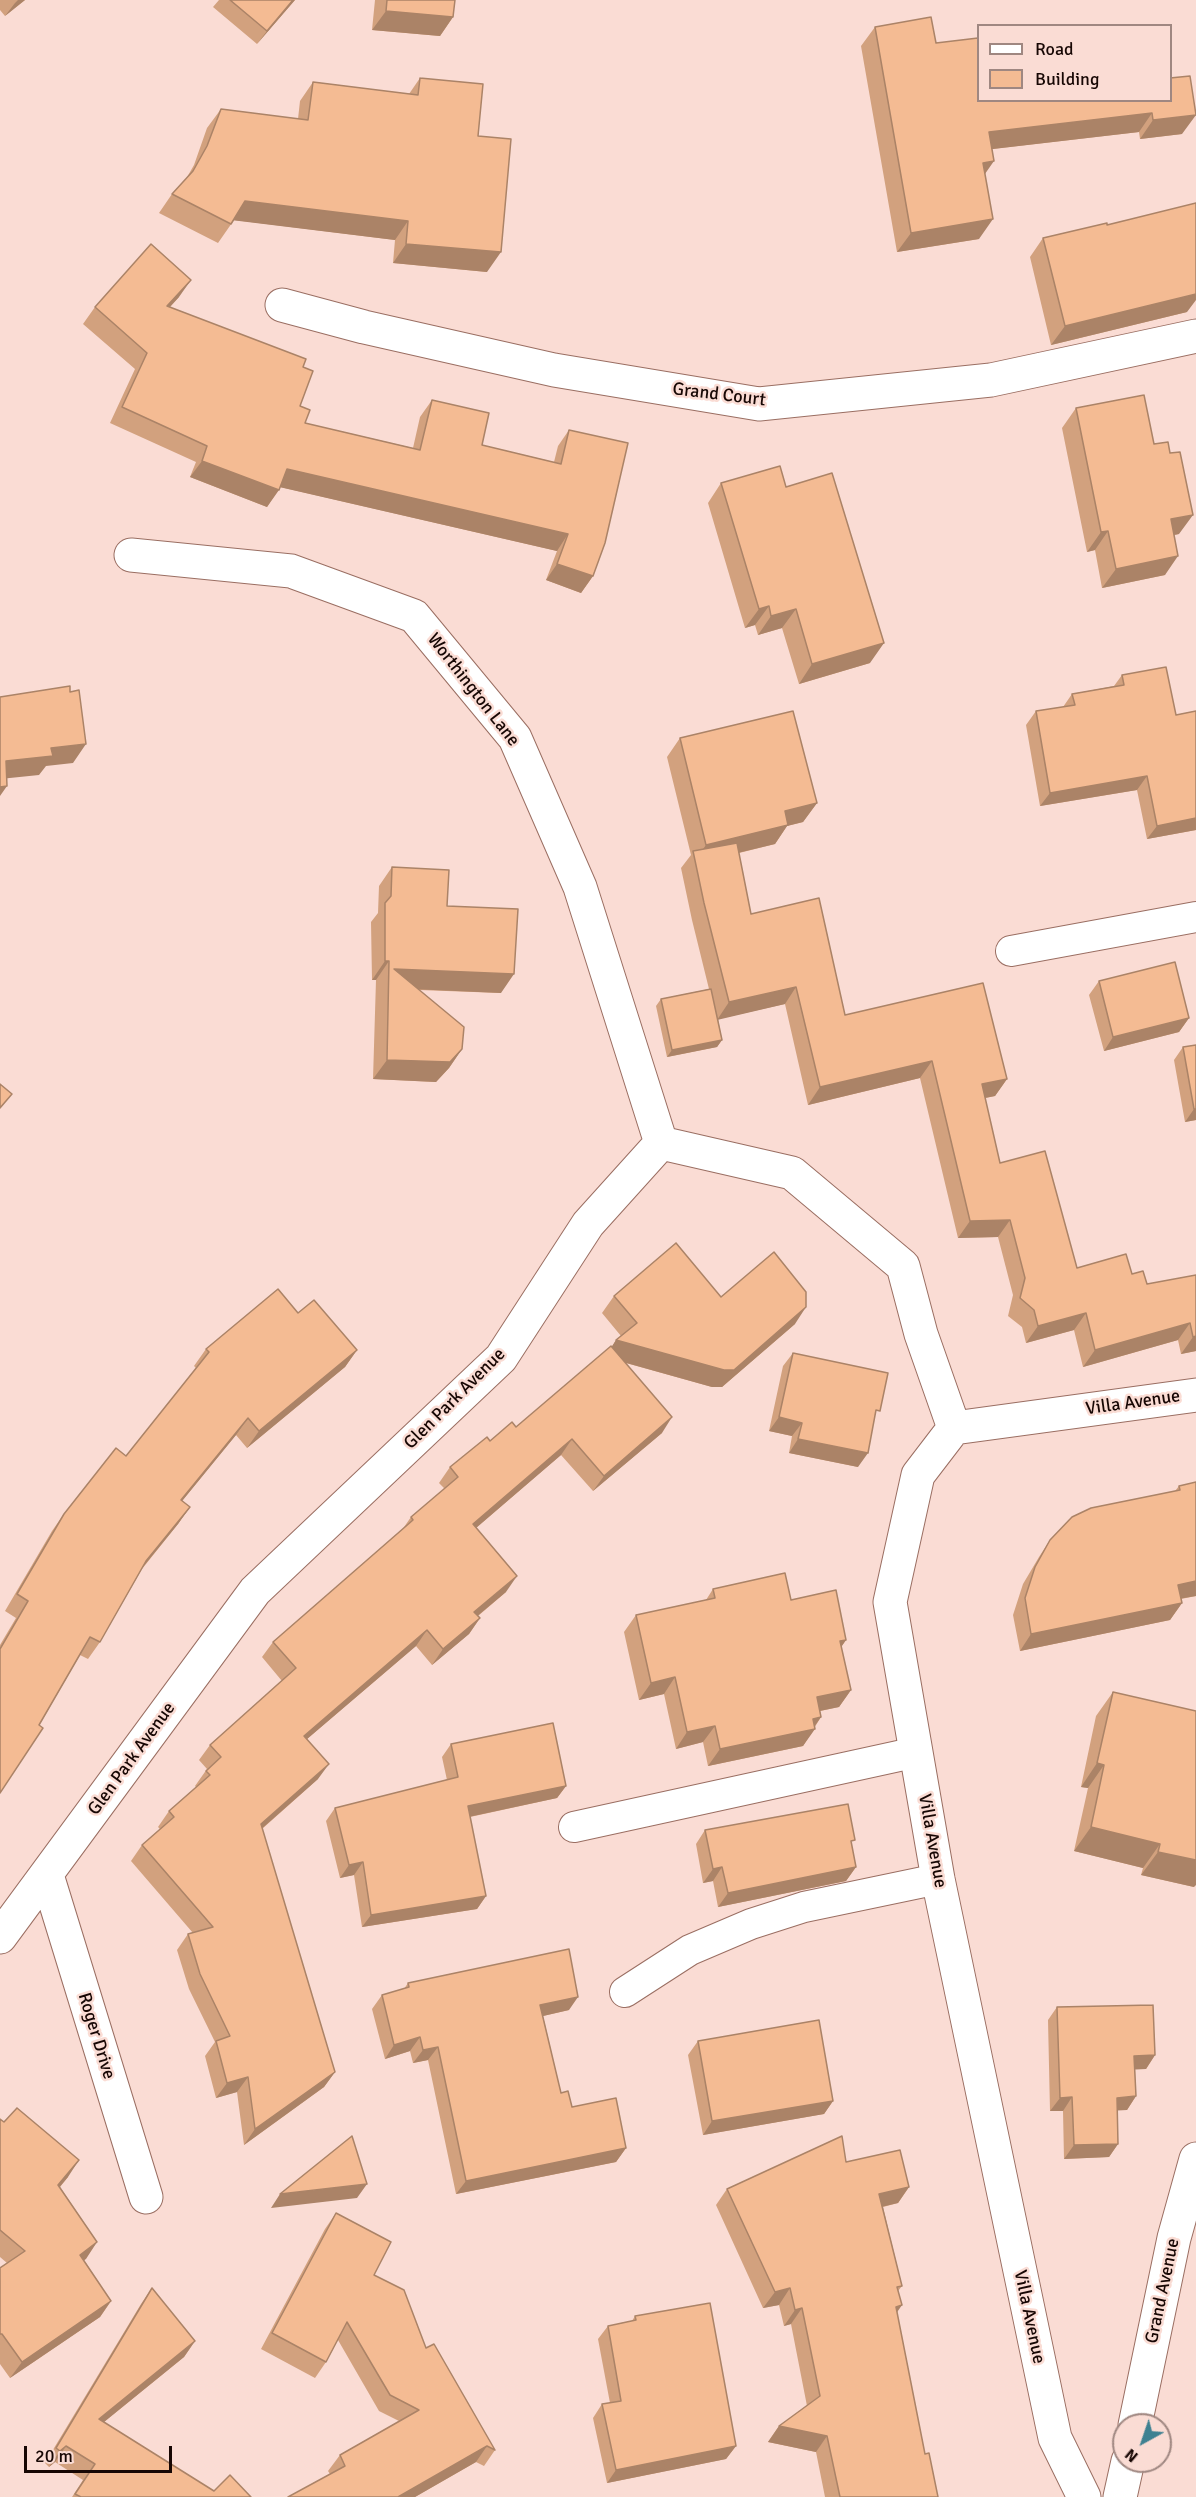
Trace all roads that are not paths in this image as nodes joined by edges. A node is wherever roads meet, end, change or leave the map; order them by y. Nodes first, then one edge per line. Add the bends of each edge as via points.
1 (282, 304) dead end
2 (1196, 336) edge
3 (131, 555) dead end
4 (1196, 917) edge
5 (1011, 951) dead end
6 (661, 1143) junction
7 (1196, 1395) edge
8 (954, 1428) junction
9 (917, 1752) junction
10 (574, 1827) dead end
11 (47, 1875) junction
12 (938, 1879) junction
13 (0, 1937) edge
14 (625, 1992) dead end
15 (1196, 2159) edge
16 (146, 2197) dead end
17 (1138, 2413) edge
18 (1125, 2473) edge
19 (1084, 2497) edge
20 (1120, 2497) edge

1 - 2 street, Grand Court via 364,327 554,370 759,404 991,380
3 - 6 street, Worthington Lane via 291,571 414,616 515,738 580,886
4 - 5 lane
6 - 8 street via 792,1173 903,1266 921,1334
6 - 11 street, Glen Park Avenue via 588,1224 501,1358 255,1591
7 - 8 street, Villa Avenue
8 - 9 street, Villa Avenue via 918,1475 890,1602
9 - 10 lane
9 - 12 street, Villa Avenue
11 - 13 street, Glen Park Avenue
11 - 16 street, Roger Drive
12 - 14 lane via 804,1907 751,1924 690,1950
12 - 19 street, Villa Avenue via 1055,2439
15 - 17 street, Grand Avenue via 1174,2238
18 - 20 street

